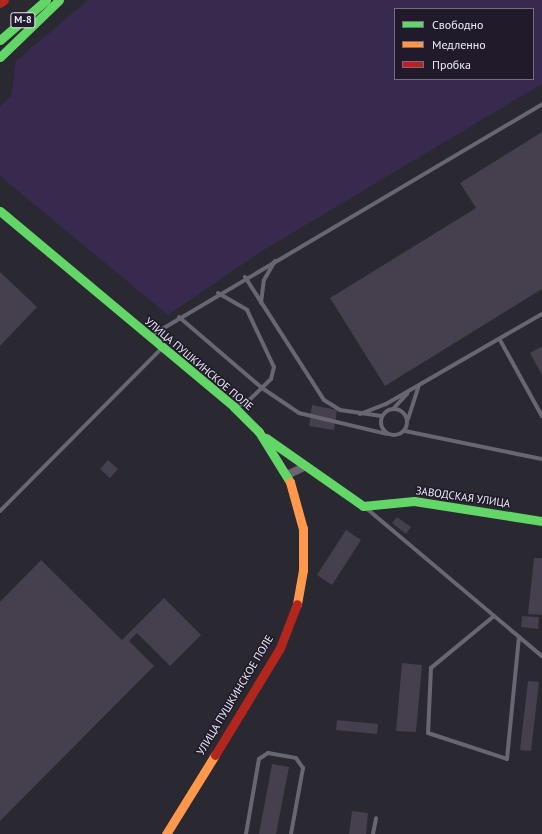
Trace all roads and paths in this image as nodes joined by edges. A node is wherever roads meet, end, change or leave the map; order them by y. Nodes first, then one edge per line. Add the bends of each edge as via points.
1 (4, 0) edge
2 (46, 0) edge
3 (59, 0) edge
4 (0, 3) edge
5 (0, 40) edge
6 (0, 57) edge
7 (542, 104) edge
8 (0, 211) edge
9 (275, 260) junction
10 (245, 277) junction
11 (218, 294) junction
12 (261, 303) junction
13 (542, 314) edge
14 (179, 317) junction
15 (149, 337) junction
16 (500, 340) junction
17 (162, 348) junction
18 (419, 386) junction
19 (262, 388) junction
20 (234, 407) junction
21 (393, 409) junction
22 (360, 414) junction
23 (382, 416) junction
24 (542, 416) edge
25 (408, 419) junction
26 (405, 431) junction
27 (259, 432) junction
28 (387, 434) junction
29 (542, 459) edge
30 (304, 467) junction
31 (287, 475) junction
32 (363, 506) junction
33 (0, 511) edge
34 (542, 521) edge
35 (494, 616) junction
36 (518, 637) junction
37 (542, 656) edge
38 (376, 818) dead end
39 (166, 834) edge
40 (246, 834) edge
41 (291, 834) edge
42 (373, 834) edge

1 - 4 main road, М-8
2 - 5 main road, М-8
3 - 6 main road
7 - 9 lane
8 - 15 main road, УЛИЦА ПУШКИНСКОЕ ПОЛЕ
9 - 10 lane
9 - 12 lane via 264,280
10 - 11 lane
10 - 12 lane
11 - 14 lane
11 - 19 lane via 247,310 274,368 271,379
12 - 22 lane via 324,400 340,410
13 - 16 lane
14 - 15 lane
14 - 19 lane
15 - 17 main road, УЛИЦА ПУШКИНСКОЕ ПОЛЕ
16 - 18 lane
16 - 24 lane
17 - 20 main road, УЛИЦА ПУШКИНСКОЕ ПОЛЕ
17 - 33 lane
18 - 21 lane
18 - 22 lane
18 - 25 lane
19 - 20 lane via 246,403
19 - 28 lane via 299,413
20 - 27 main road, УЛИЦА ПУШКИНСКОЕ ПОЛЕ
21 - 23 lane
21 - 25 lane via 399,410
22 - 23 lane
23 - 28 lane via 381,422
25 - 26 lane
26 - 28 lane via 399,435
26 - 29 lane
27 - 30 main road
27 - 31 main road, УЛИЦА ПУШКИНСКОЕ ПОЛЕ
30 - 31 street
30 - 32 main road
31 - 39 main road, УЛИЦА ПУШКИНСКОЕ ПОЛЕ via 297,501 303,529 303,570 296,612 280,648
32 - 34 main road, ЗАВОДСКАЯ УЛИЦА via 414,501
32 - 35 lane
35 - 36 lane
35 - 36 lane via 431,668 428,733 507,759
36 - 37 lane
38 - 42 lane
40 - 41 lane via 259,759 268,753 296,758 303,768

